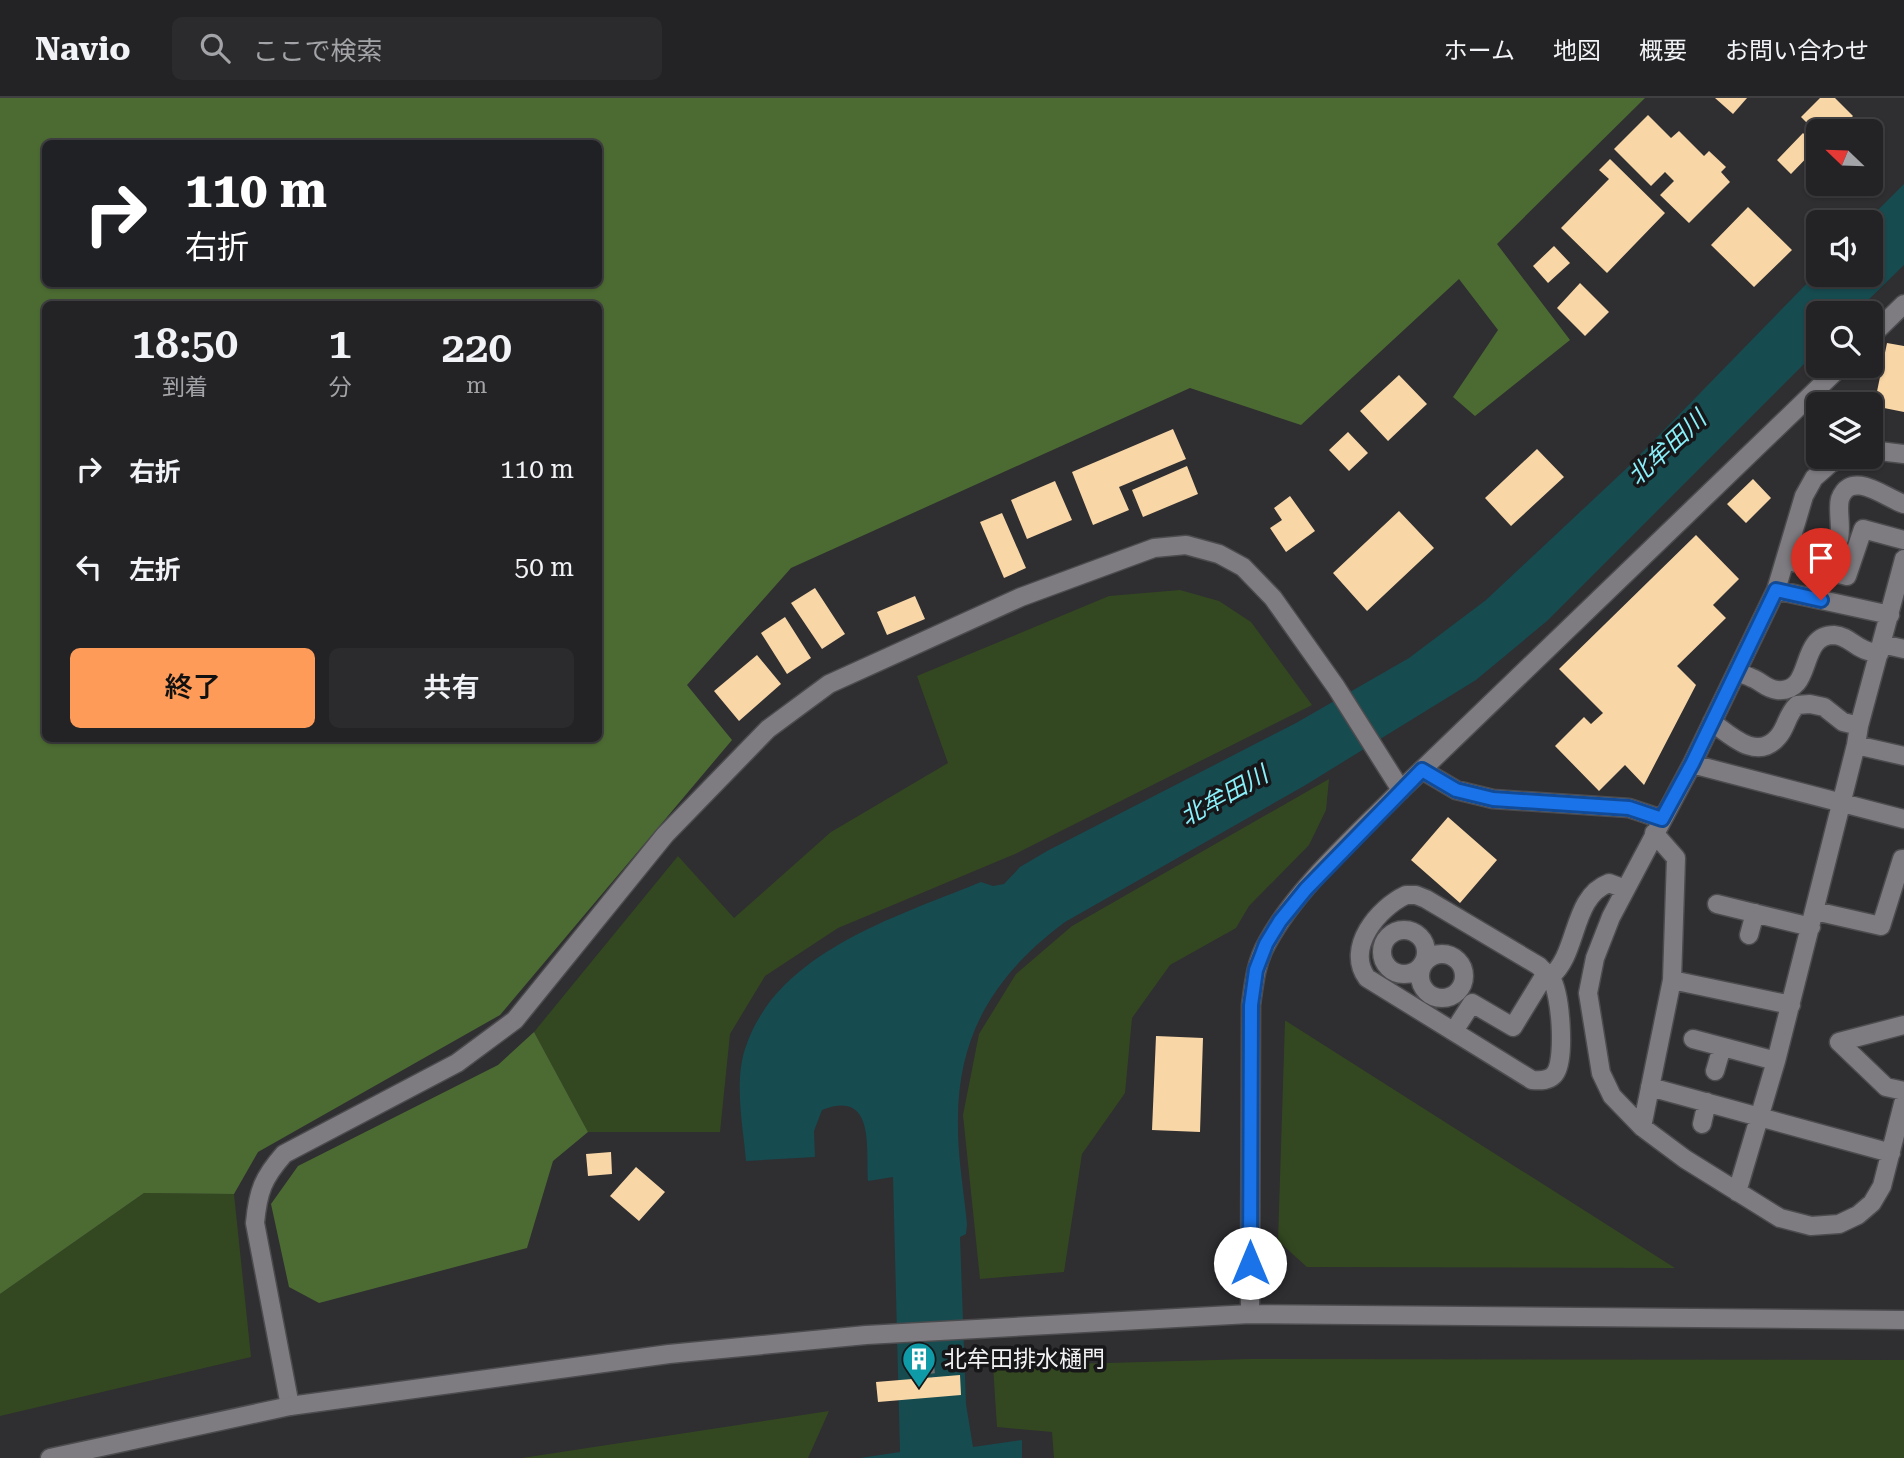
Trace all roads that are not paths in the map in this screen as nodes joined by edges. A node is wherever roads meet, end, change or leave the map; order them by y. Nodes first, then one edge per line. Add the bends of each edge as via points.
1 (1904, 304) edge
2 (1883, 324) edge
3 (1829, 378) edge
4 (1883, 451) edge
5 (1904, 454) edge
6 (1824, 469) edge
7 (1904, 504) edge
8 (1904, 540) edge
9 (1791, 541) junction
10 (1785, 560) junction
11 (1903, 564) edge
12 (1776, 590) junction
13 (1890, 615) junction
14 (1880, 649) junction
15 (1904, 649) edge
16 (1736, 673) junction
17 (1712, 722) junction
18 (1859, 726) junction
19 (1856, 745) junction
20 (1904, 756) edge
21 (1692, 764) junction
22 (1422, 770) junction
23 (1401, 790) junction
24 (1840, 803) junction
25 (1904, 819) edge
26 (1658, 826) junction
27 (1904, 859) edge
28 (1625, 890) junction
29 (1717, 904) dead end
30 (1755, 913) junction
31 (1813, 919) junction
32 (1369, 930) junction
33 (1749, 935) dead end
34 (1385, 940) junction
35 (1423, 964) junction
36 (1548, 975) junction
37 (1672, 980) junction
38 (1431, 994) junction
39 (1791, 1005) junction
40 (1420, 1010) junction
41 (1904, 1025) edge
42 (1454, 1031) junction
43 (1693, 1040) dead end
44 (1722, 1047) junction
45 (1776, 1061) junction
46 (1715, 1070) dead end
47 (1650, 1087) junction
48 (1904, 1091) edge
49 (1904, 1100) edge
50 (1707, 1102) junction
51 (1761, 1116) junction
52 (1702, 1124) dead end
53 (1642, 1127) junction
54 (1891, 1153) junction
55 (1737, 1192) junction
56 (1250, 1314) junction
57 (1904, 1320) edge
58 (290, 1406) junction
59 (50, 1458) edge

1 - 2 street
3 - 22 street
4 - 5 street
6 - 9 street via 1804,496
7 - 9 street via 1858,485 1840,498 1839,539 1829,546
8 - 10 street via 1863,529 1847,576
9 - 10 street
10 - 12 street
11 - 13 street
12 - 13 street
12 - 16 street
13 - 14 street
14 - 15 street
14 - 16 street via 1862,649 1835,635 1823,637 1808,654 1804,674 1788,689 1766,687
14 - 18 street
16 - 17 street
17 - 18 street via 1744,745 1756,748 1777,738 1797,705 1824,707 1843,722
17 - 21 street
18 - 19 street
19 - 20 street
19 - 24 street
21 - 24 street
21 - 26 street
22 - 23 street
22 - 26 street via 1456,790 1493,799 1629,808
23 - 56 street via 1306,889 1266,944 1256,970 1251,1005
23 - 58 street via 1273,598 1243,568 1219,554 1186,545 1154,548 1021,597 829,684 768,729 665,835 514,1020 457,1063 284,1154 268,1172 258,1195 255,1223
24 - 25 street
24 - 31 street
26 - 28 street
26 - 37 street via 1676,858
27 - 31 street via 1881,926
28 - 36 street via 1609,883 1600,886 1584,906 1559,970
28 - 53 street via 1595,958 1588,993 1601,1073 1612,1096
29 - 30 street
30 - 31 street
30 - 33 street
31 - 39 street
32 - 34 street
32 - 36 street via 1396,900 1416,895
32 - 40 street via 1359,950 1367,978
34 - 35 street via 1383,960 1392,971 1413,973
34 - 35 street via 1398,930 1413,932 1425,942
35 - 38 street via 1420,979
35 - 38 street via 1448,954 1463,968 1463,981 1455,993 1441,998
36 - 42 street via 1514,1027 1472,1003
36 - 42 street via 1560,1006 1560,1061 1550,1079 1532,1080
37 - 39 street
37 - 47 street
38 - 40 street
39 - 45 street
40 - 42 street
41 - 48 street via 1839,1042 1886,1087
43 - 44 street
44 - 45 street
44 - 46 street
45 - 51 street
47 - 50 street
47 - 53 street
49 - 54 street
50 - 51 street
50 - 52 street
51 - 54 street
51 - 55 street
53 - 55 street
54 - 55 street via 1872,1203 1839,1224 1811,1226 1780,1218
56 - 57 street
56 - 58 street via 866,1335 669,1354
58 - 59 street

